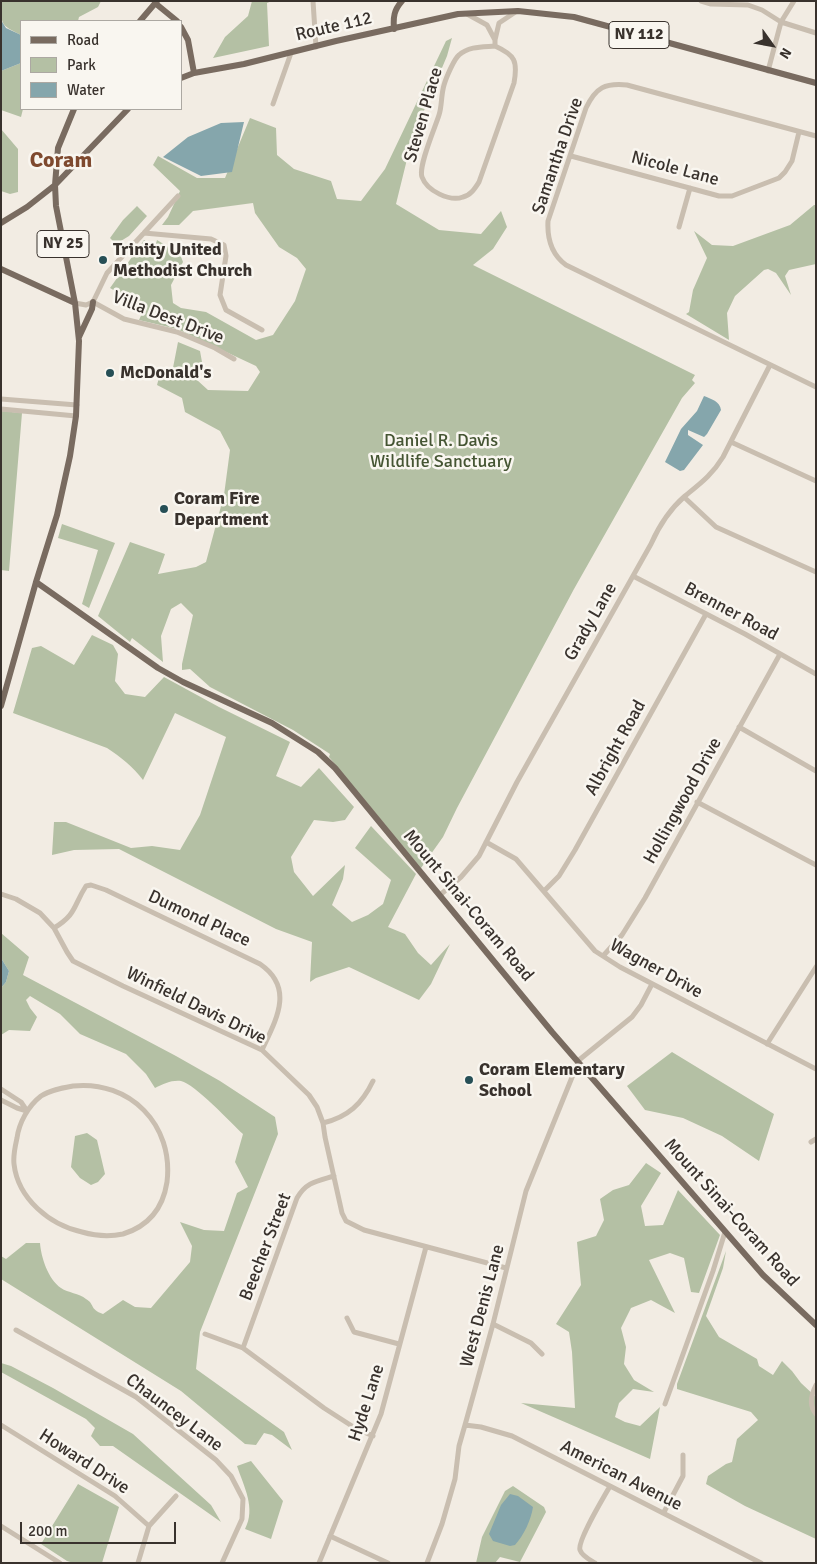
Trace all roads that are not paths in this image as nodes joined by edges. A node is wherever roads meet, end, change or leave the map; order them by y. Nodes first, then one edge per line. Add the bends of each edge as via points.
1 (313, 1) edge
2 (402, 1) edge
3 (701, 1) edge
4 (794, 1) edge
5 (155, 2) edge
6 (518, 11) junction
7 (467, 14) junction
8 (141, 20) edge
9 (176, 20) edge
10 (781, 22) junction
11 (182, 28) edge
12 (394, 28) junction
13 (816, 32) edge
14 (495, 43) junction
15 (316, 47) junction
16 (291, 53) junction
17 (768, 71) junction
18 (194, 73) junction
19 (182, 78) edge
20 (816, 83) edge
21 (273, 104) dead end
22 (74, 110) edge
23 (127, 110) edge
24 (799, 132) junction
25 (816, 136) edge
26 (571, 156) junction
27 (54, 185) junction
28 (690, 188) junction
29 (178, 196) dead end
30 (1, 223) edge
31 (679, 227) dead end
32 (144, 233) junction
33 (1, 269) edge
34 (93, 302) junction
35 (75, 303) junction
36 (262, 330) dead end
37 (78, 339) junction
38 (234, 359) dead end
39 (770, 365) junction
40 (816, 387) edge
41 (1, 399) edge
42 (77, 405) junction
43 (1, 409) edge
44 (76, 416) junction
45 (731, 442) junction
46 (816, 481) edge
47 (684, 497) junction
48 (816, 572) edge
49 (633, 576) junction
50 (36, 582) junction
51 (706, 614) junction
52 (780, 654) junction
53 (816, 674) edge
54 (1, 706) edge
55 (739, 727) junction
56 (816, 771) edge
57 (697, 802) junction
58 (486, 842) junction
59 (816, 865) edge
60 (544, 892) junction
61 (1, 894) edge
62 (440, 895) junction
63 (54, 928) junction
64 (603, 956) junction
65 (816, 967) edge
66 (652, 984) junction
67 (767, 1044) junction
68 (262, 1050) junction
69 (578, 1060) junction
70 (816, 1069) edge
71 (373, 1081) dead end
72 (1, 1089) edge
73 (1, 1100) edge
74 (27, 1111) junction
75 (323, 1123) junction
76 (334, 1176) junction
77 (725, 1232) junction
78 (426, 1247) junction
79 (506, 1268) junction
80 (347, 1318) dead end
81 (493, 1324) junction
82 (816, 1325) edge
83 (16, 1330) dead end
84 (205, 1334) dead end
85 (399, 1344) junction
86 (243, 1348) junction
87 (542, 1354) dead end
88 (816, 1385) edge
89 (665, 1404) dead end
90 (816, 1414) edge
91 (1, 1425) edge
92 (464, 1425) junction
93 (373, 1436) junction
94 (683, 1455) dead end
95 (610, 1486) junction
96 (176, 1496) dead end
97 (664, 1512) junction
98 (1, 1526) edge
99 (150, 1526) junction
100 (330, 1536) junction
101 (60, 1563) edge
102 (138, 1563) edge
103 (222, 1563) edge
104 (319, 1563) edge
105 (388, 1563) edge
106 (427, 1563) edge
107 (595, 1563) edge
108 (761, 1563) edge

1 - 15 street
2 - 12 main road via 393,16
3 - 10 street via 748,5
4 - 10 street
5 - 8 main road
5 - 9 main road
6 - 7 main road, Route 112 / NY 112
6 - 14 street via 499,23
6 - 17 main road, Route 112 / NY 112 via 574,17
7 - 12 main road, Route 112 / NY 112
7 - 14 street, Steven Place via 487,25
10 - 13 street
10 - 17 street
11 - 18 main road via 188,40
12 - 15 main road, Route 112 / NY 112
14 - 14 street, Steven Place via 508,52 516,64 514,83 479,182 472,193 464,197 447,197 427,186 421,176 444,86 455,59 465,50
15 - 16 main road, Route 112 / NY 112
16 - 18 main road, Route 112 / NY 112
16 - 21 street
17 - 20 main road, Route 112 / NY 112
18 - 19 main road, Route 112 / NY 112
22 - 27 main road, NY 25 via 58,148
23 - 27 main road
24 - 25 street, Samantha Drive
24 - 26 street, Samantha Drive via 613,84 595,92 589,101
24 - 28 street, Nicole Lane via 792,161 779,178 732,196
26 - 28 street, Nicole Lane
26 - 39 street, Samantha Drive via 548,221 547,234 560,261
27 - 30 main road
27 - 35 main road, NY 25
28 - 31 street
29 - 32 street
32 - 34 street via 107,273
32 - 36 street via 211,239 224,245 226,256 220,295 226,310
33 - 35 main road
34 - 35 street via 86,305
34 - 37 main road
34 - 38 street, Villa Dest Drive via 124,319 177,332
35 - 37 main road, NY 25
37 - 42 main road, NY 25
39 - 40 street, Samantha Drive
39 - 45 street, Grady Lane
41 - 42 street
42 - 44 main road, NY 25
43 - 44 street
44 - 50 main road, NY 25 via 63,488
45 - 46 street
45 - 47 street, Grady Lane via 716,468
47 - 48 street via 716,527
47 - 49 street, Grady Lane via 658,528
49 - 51 street, Brenner Road
49 - 58 street, Grady Lane
50 - 54 main road, NY 25
50 - 62 main road, Mount Sinai-Coram Road via 158,668 272,723 318,752 335,768
51 - 52 street, Brenner Road
51 - 60 street, Albright Road via 575,850 559,876
52 - 53 street, Brenner Road
52 - 55 street, Hollingwood Drive
55 - 56 street
55 - 57 street, Hollingwood Drive
57 - 59 street
57 - 64 street, Hollingwood Drive via 645,898 622,935
58 - 60 street, Wagner Drive via 516,859
58 - 62 street, Grady Lane via 471,867
60 - 64 street, Wagner Drive
61 - 63 street, Winfield Davis Drive via 29,905
62 - 69 main road, Mount Sinai-Coram Road
63 - 68 street, Winfield Davis Drive via 74,961
63 - 68 street, Dumond Place via 69,917 86,886 91,884 260,964 273,975 280,996 277,1018
64 - 66 street, Wagner Drive
65 - 67 street
66 - 67 street, Wagner Drive
66 - 69 street via 632,1017
67 - 70 street, Wagner Drive
68 - 75 street, Winfield Davis Drive via 309,1095
69 - 77 main road, Mount Sinai-Coram Road
69 - 79 street, West Denis Lane via 526,1191
71 - 75 street via 358,1105
72 - 74 street via 21,1102
73 - 74 street
74 - 74 street via 17,1134 14,1164 26,1194 46,1216 68,1229 111,1236 140,1226 158,1210 167,1178 164,1143 149,1116 136,1104 109,1089 76,1086 46,1093
75 - 76 street, Winfield Davis Drive
76 - 78 street, Winfield Davis Drive via 346,1220 364,1230
76 - 86 street, Beecher Street via 308,1185 297,1198
77 - 82 main road, Mount Sinai-Coram Road via 763,1275
77 - 89 street
78 - 79 street, Winfield Davis Drive
78 - 85 street, Hyde Lane
79 - 81 street, West Denis Lane
80 - 85 street via 354,1332
81 - 87 street via 531,1343
81 - 92 street, West Denis Lane
83 - 103 street, Chauncey Lane via 136,1397 216,1460 231,1476 243,1499 242,1519
84 - 86 street
85 - 93 street, Hyde Lane
86 - 93 street via 324,1408
88 - 90 street via 811,1400
91 - 99 street, Howard Drive via 115,1496
92 - 95 street, American Avenue via 512,1436
92 - 106 street, West Denis Lane via 455,1479
93 - 100 street, Hyde Lane
94 - 97 street via 683,1476
95 - 97 street, American Avenue
95 - 107 street via 579,1548
96 - 99 street
97 - 108 street, American Avenue
98 - 101 street
99 - 102 street
100 - 104 street, Hyde Lane
100 - 105 street

